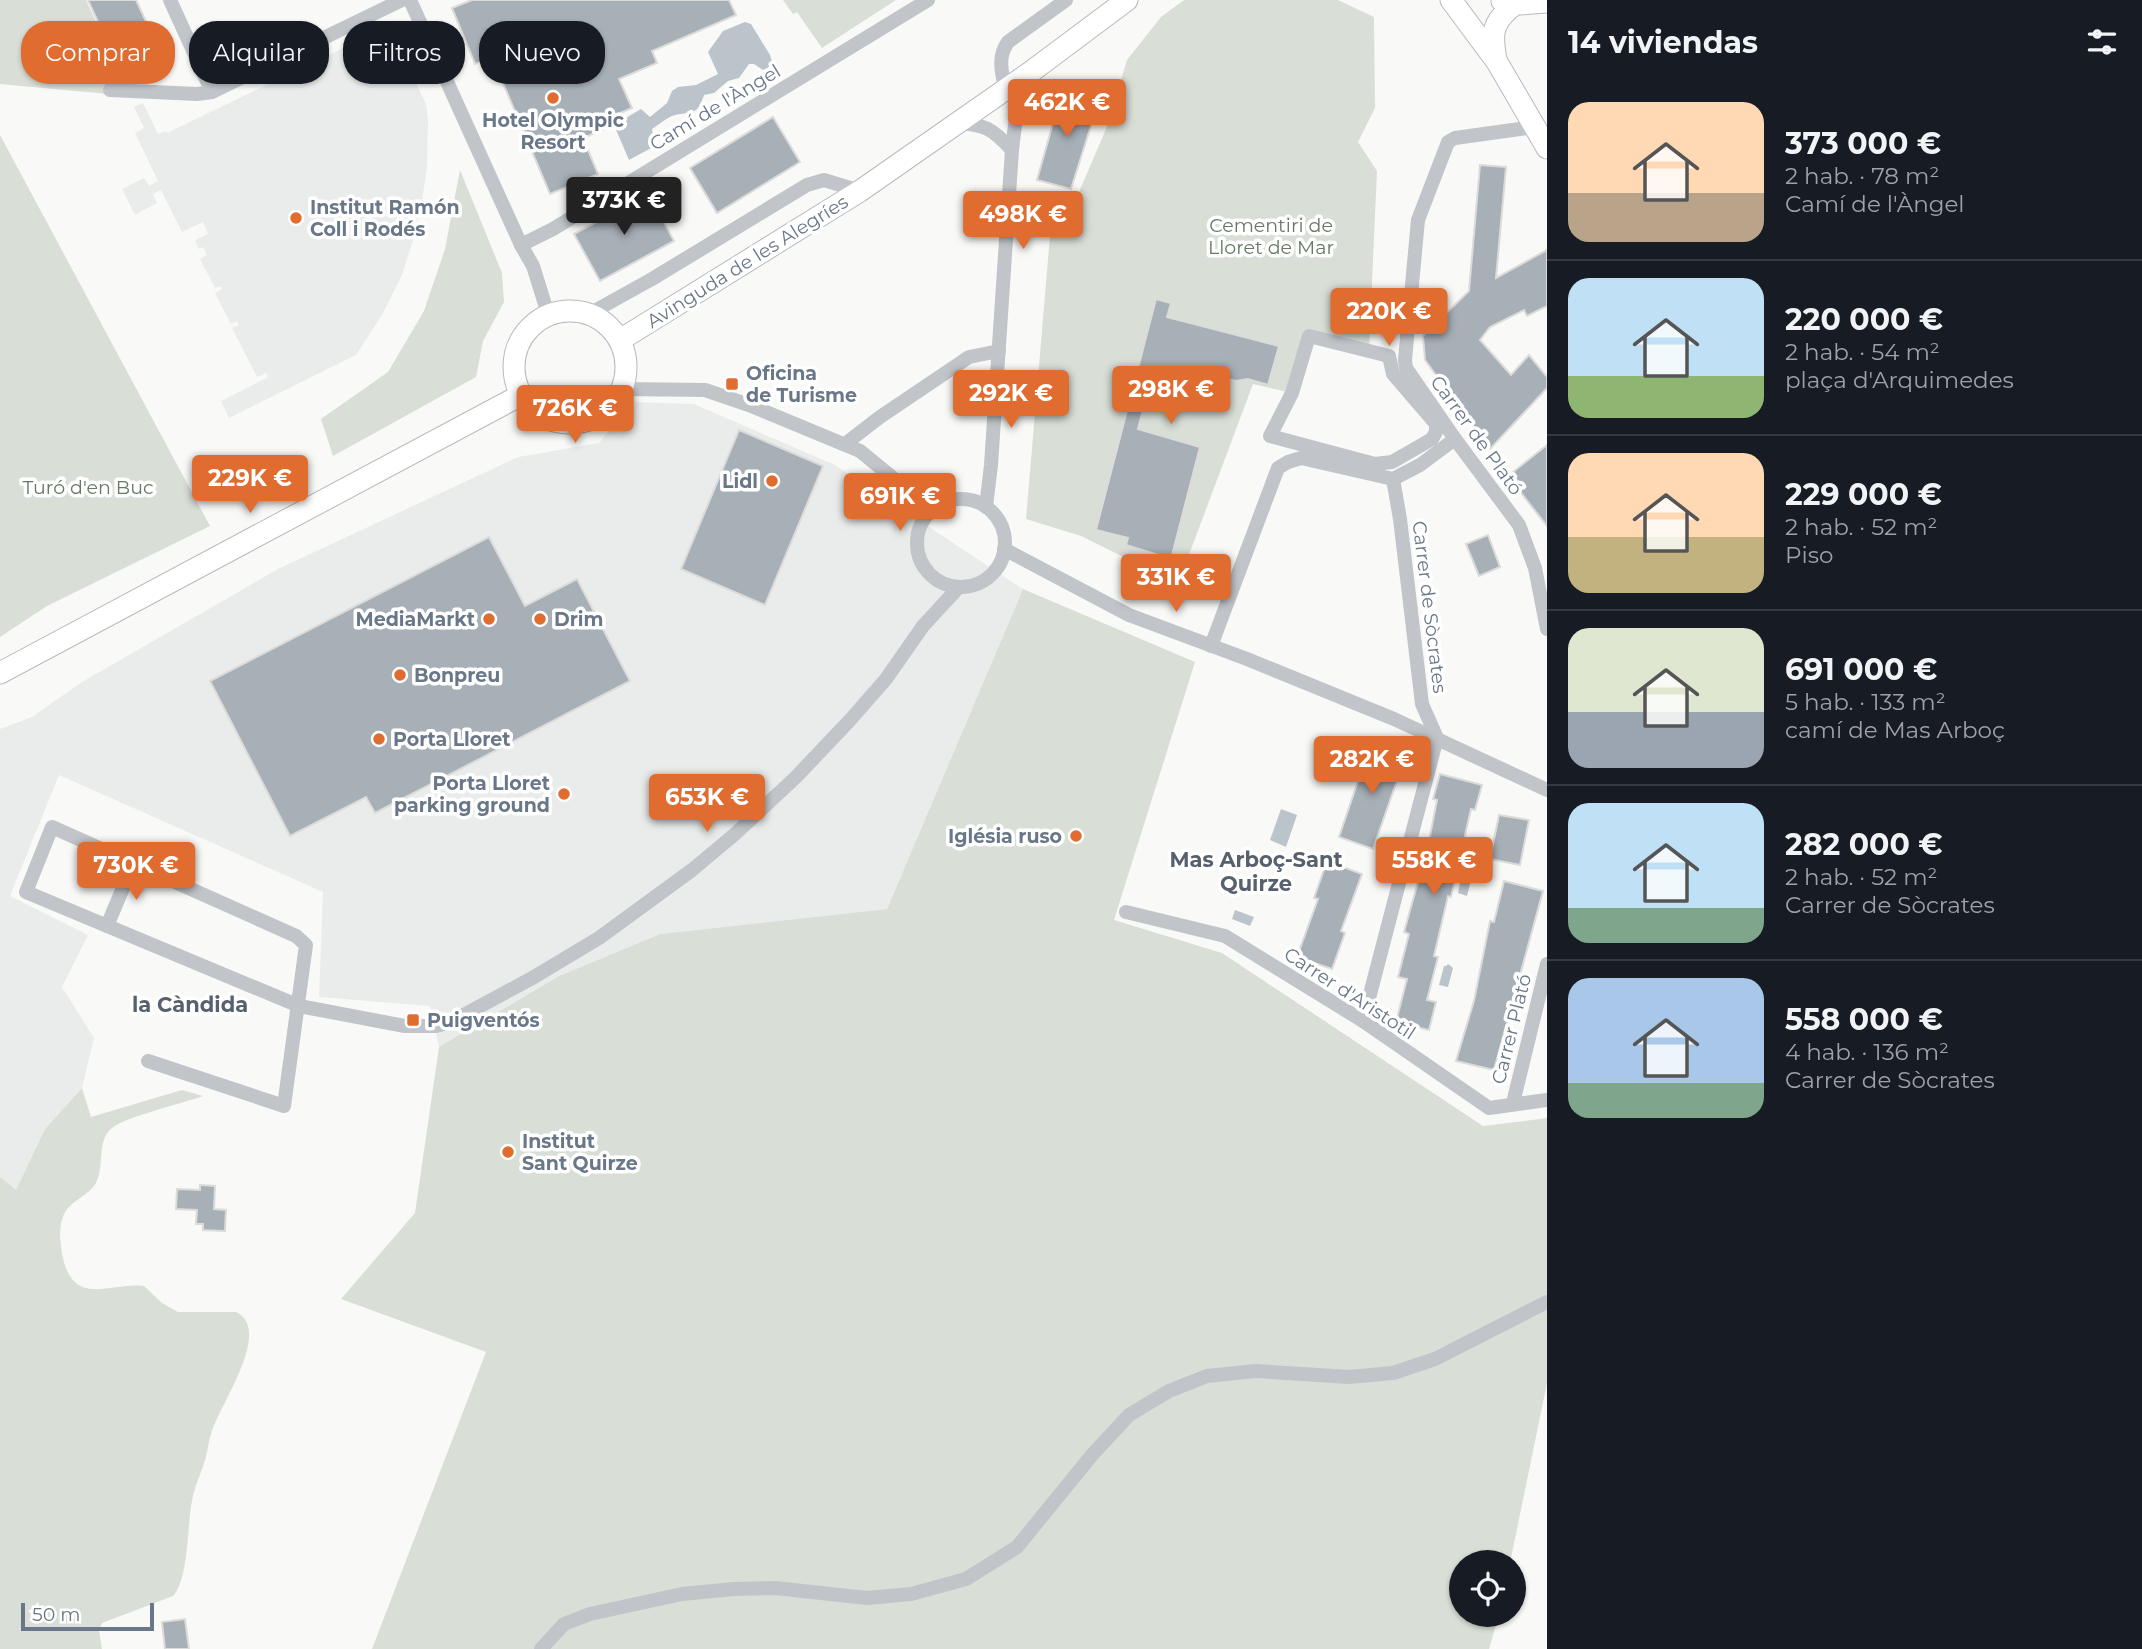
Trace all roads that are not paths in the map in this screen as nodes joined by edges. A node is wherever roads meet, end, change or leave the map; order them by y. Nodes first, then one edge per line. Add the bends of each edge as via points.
1 (170, 0) edge
2 (402, 0) edge
3 (410, 0) edge
4 (928, 0) edge
5 (1066, 0) edge
6 (1127, 0) edge
7 (1451, 0) edge
8 (1508, 2) edge
9 (1547, 2) edge
10 (1497, 62) junction
11 (1032, 71) junction
12 (1005, 89) junction
13 (110, 90) dead end
14 (212, 92) junction
15 (956, 123) junction
16 (1534, 127) junction
17 (1547, 148) edge
18 (1012, 150) junction
19 (860, 191) junction
20 (521, 245) junction
21 (548, 314) junction
22 (589, 314) junction
23 (620, 340) junction
24 (999, 351) junction
25 (1389, 356) joint
26 (622, 389) junction
27 (521, 396) junction
28 (1455, 439) junction
29 (845, 444) junction
30 (1393, 479) junction
31 (986, 507) junction
32 (932, 510) junction
33 (1004, 549) junction
34 (959, 587) junction
35 (1547, 629) edge
36 (1211, 646) junction
37 (0, 673) edge
38 (1437, 738) junction
39 (1547, 790) edge
40 (132, 864) junction
41 (1126, 912) dead end
42 (107, 926) junction
43 (1547, 964) edge
44 (299, 1006) junction
45 (1363, 1021) junction
46 (148, 1061) dead end
47 (1547, 1100) edge
48 (1513, 1103) junction
49 (1547, 1301) edge
50 (541, 1649) edge

1 - 14 street
2 - 14 street
3 - 20 street
4 - 20 street, Camí de l'Àngel
5 - 12 street via 1008,42 1001,65
6 - 11 main road
7 - 10 main road
8 - 9 main road
8 - 10 main road via 1493,31
10 - 16 main road
11 - 12 main road
11 - 18 street via 1017,108
12 - 15 main road
13 - 14 street
15 - 18 street via 995,131
15 - 19 main road
16 - 17 main road
16 - 28 street, Carrer de Plató via 1448,142 1418,220 1406,368
18 - 24 street
19 - 22 street, Avinguda de les Alegríes via 824,180 807,185
19 - 23 main road, Avinguda de les Alegríes
20 - 21 street via 533,266
21 - 22 main road via 578,310
21 - 27 main road via 528,328 516,349 514,372
22 - 23 main road via 603,321
23 - 26 main road via 627,372
24 - 29 street via 969,357
24 - 31 street
25 - 25 street via 1308,336 1292,393 1270,436 1375,464 1392,462 1432,439 1436,424 1393,374
26 - 27 main road via 599,416 573,424 547,419
26 - 29 street via 705,390
27 - 37 main road
28 - 30 street
28 - 35 street, Carrer de Plató via 1519,525 1535,568
29 - 32 street
30 - 36 street via 1301,458 1278,468
30 - 38 street, Carrer de Sòcrates via 1422,704
31 - 32 street via 952,499
31 - 33 street via 1001,525
32 - 34 street via 922,522 918,550 932,576
33 - 34 street via 1001,562 984,580
33 - 36 street via 1129,615
34 - 44 street via 923,626 877,689 796,777 692,870 599,938 476,1010 436,1026 405,1026
36 - 38 street
38 - 39 street
38 - 45 street
40 - 42 street
40 - 42 street via 52,827 26,892
40 - 44 street via 296,936 306,945
41 - 45 street, Carrer d'Aristotil via 1225,936
42 - 44 street
43 - 48 street, Carrer Plató
44 - 46 street via 284,1106
45 - 48 street, Carrer d'Aristotil via 1489,1108
47 - 48 street, Carrer d'Aristotil
49 - 50 street via 1435,1359 1393,1373 1349,1377 1256,1371 1208,1376 1169,1391 1129,1415 1017,1547 966,1579 911,1594 867,1598 775,1588 682,1594 564,1624

